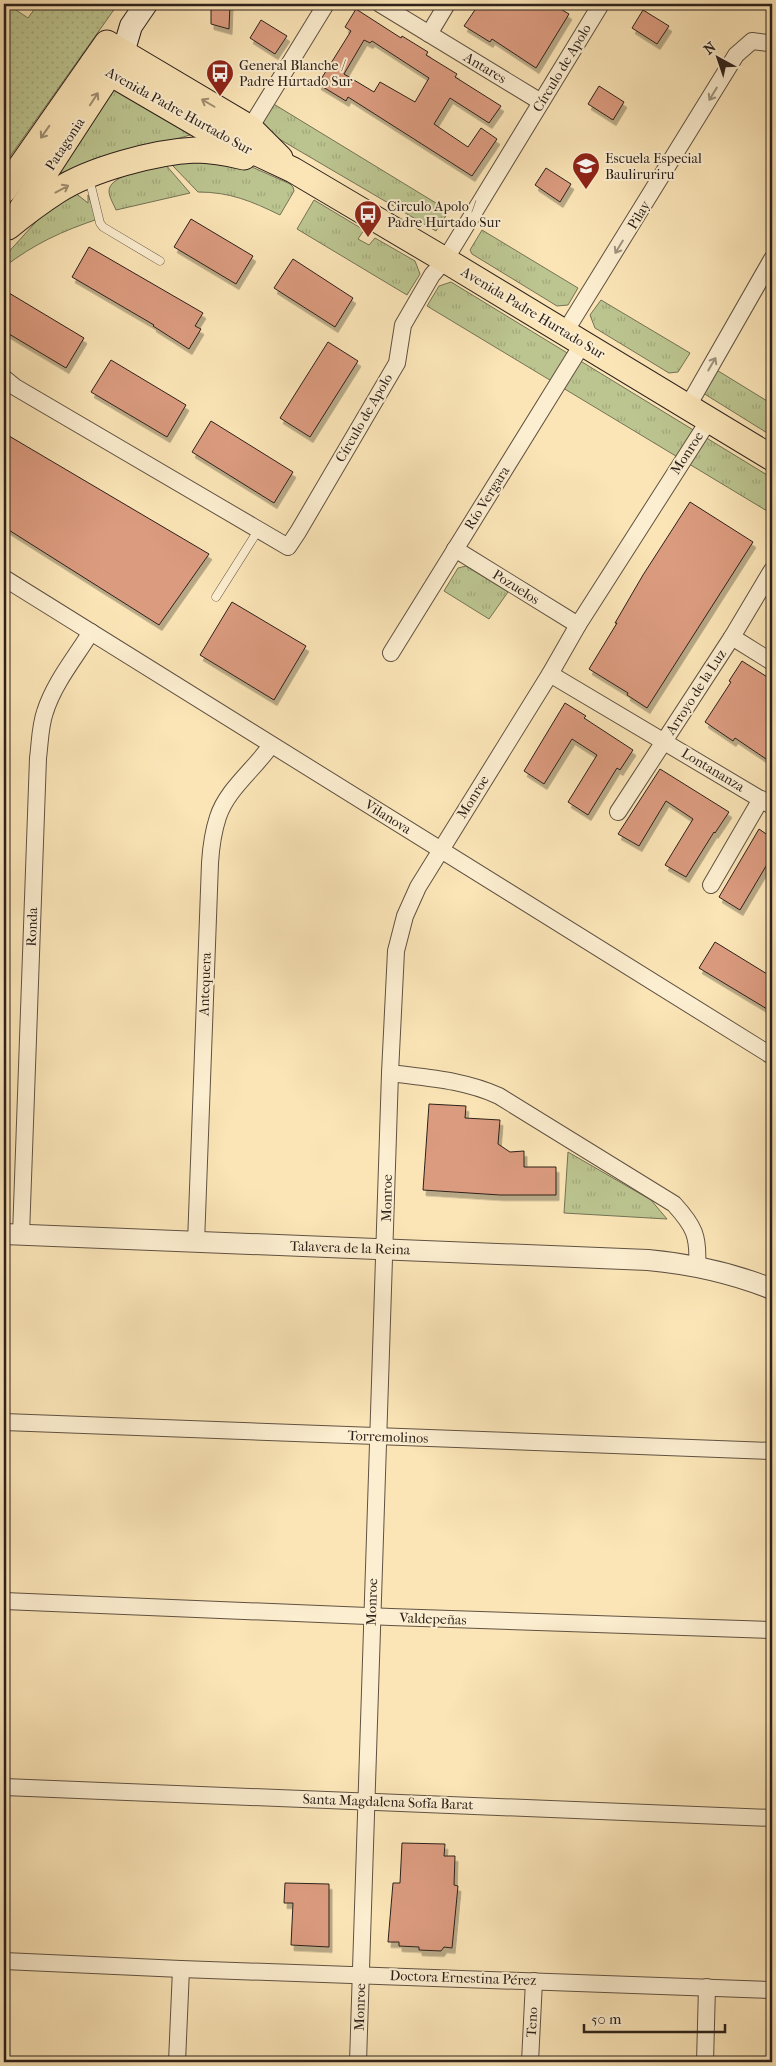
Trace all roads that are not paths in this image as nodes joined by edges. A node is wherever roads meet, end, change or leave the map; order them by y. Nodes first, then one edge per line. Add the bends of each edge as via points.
1 (146, 4) edge
2 (326, 4) edge
3 (380, 4) edge
4 (601, 4) edge
5 (443, 5) edge
6 (429, 34) junction
7 (772, 45) edge
8 (108, 58) junction
9 (541, 102) junction
10 (250, 128) junction
11 (293, 170) junction
12 (88, 176) junction
13 (4, 190) edge
14 (6, 229) edge
15 (772, 259) edge
16 (445, 260) junction
17 (160, 261) dead end
18 (574, 338) junction
19 (4, 378) edge
20 (688, 406) junction
21 (709, 420) junction
22 (772, 458) edge
23 (259, 530) junction
24 (455, 549) junction
25 (772, 570) edge
26 (4, 578) edge
27 (216, 597) dead end
28 (578, 625) junction
29 (91, 632) junction
30 (732, 637) junction
31 (391, 653) dead end
32 (772, 662) edge
33 (550, 674) junction
34 (665, 742) junction
35 (271, 745) junction
36 (767, 803) edge
37 (618, 812) dead end
38 (440, 850) junction
39 (711, 885) dead end
40 (772, 1056) edge
41 (390, 1073) junction
42 (12, 1234) edge
43 (196, 1243) junction
44 (385, 1249) junction
45 (697, 1266) junction
46 (772, 1289) edge
47 (4, 1422) edge
48 (377, 1437) junction
49 (772, 1451) edge
50 (4, 1601) edge
51 (372, 1616) junction
52 (772, 1630) edge
53 (4, 1787) edge
54 (366, 1802) junction
55 (772, 1818) edge
56 (4, 1961) edge
57 (181, 1969) junction
58 (361, 1974) junction
59 (534, 1981) junction
60 (707, 1987) junction
61 (772, 1990) edge
62 (177, 2062) edge
63 (358, 2062) edge
64 (530, 2062) edge
65 (705, 2062) edge

1 - 8 main road
2 - 10 street
3 - 6 street, Antares
4 - 9 street, Círculo de Apolo
5 - 6 street
6 - 9 street, Antares
7 -> 18 street, Pilay via 752,41 736,55
10 -> 8 main road, Avenida Padre Hurtado Sur
8 - 11 main road, Avenida Padre Hurtado Sur via 206,129
8 -> 13 main road, Patagonia
14 -> 8 main road, Patagonia via 32,195
9 - 16 street, Círculo de Apolo
10 - 11 main road, Avenida Padre Hurtado Sur
11 - 12 main road via 225,152 197,150 169,152
11 - 16 main road, Avenida Padre Hurtado Sur
14 -> 12 main road via 59,190
12 - 17 lane via 103,227
20 -> 15 street
16 - 18 main road, Avenida Padre Hurtado Sur
16 - 23 street, Círculo de Apolo via 432,275 403,325 397,362 288,547
18 - 20 main road, Avenida Padre Hurtado Sur
18 - 24 street, Río Vergara
19 - 23 street, Círculo de Apolo
20 - 21 main road, Avenida Padre Hurtado Sur
21 - 22 main road, Avenida Padre Hurtado Sur
21 - 28 street, Monroe
23 - 27 lane
24 - 28 street, Pozuelos
24 - 31 street, Río Vergara
25 - 30 street, Arroyo de la Luz
26 - 29 street, Vilanova
28 - 33 street, Monroe
29 - 35 street, Vilanova
29 - 42 street, Ronda via 55,689 44,712 41,733
30 - 32 street
30 - 34 street, Arroyo de la Luz
33 - 34 street, Lontananza
33 - 38 street, Monroe
34 - 36 street, Lontananza
34 - 37 street, Arroyo de la Luz
35 - 38 street, Vilanova
35 - 43 street, Antequera via 231,792 218,815 213,835
36 - 39 street
38 - 40 street, Vilanova
38 - 41 street, Monroe via 405,916 396,951
41 - 44 street, Monroe
41 - 45 street via 453,1081 487,1090 674,1204 695,1231
42 - 43 street, Talavera de la Reina
43 - 44 street, Talavera de la Reina
44 - 45 street, Talavera de la Reina via 648,1260
44 - 48 street, Monroe
45 - 46 street, Talavera de la Reina
47 - 48 street, Torremolinos
48 - 49 street, Torremolinos
48 - 51 street, Monroe
50 - 51 street, Valdepeñas
51 - 52 street, Valdepeñas
51 - 54 street, Monroe
53 - 54 street, Santa Magdalena Sofía Barat
54 - 55 street, Santa Magdalena Sofía Barat
54 - 58 street, Monroe
56 - 57 street, Doctora Ernestina Pérez
57 - 58 street, Doctora Ernestina Pérez
57 - 62 street
58 - 59 street, Doctora Ernestina Pérez
58 - 63 street, Monroe
59 - 60 street, Doctora Ernestina Pérez
59 - 64 street, Teno
60 - 61 street, Doctora Ernestina Pérez
60 - 65 street

